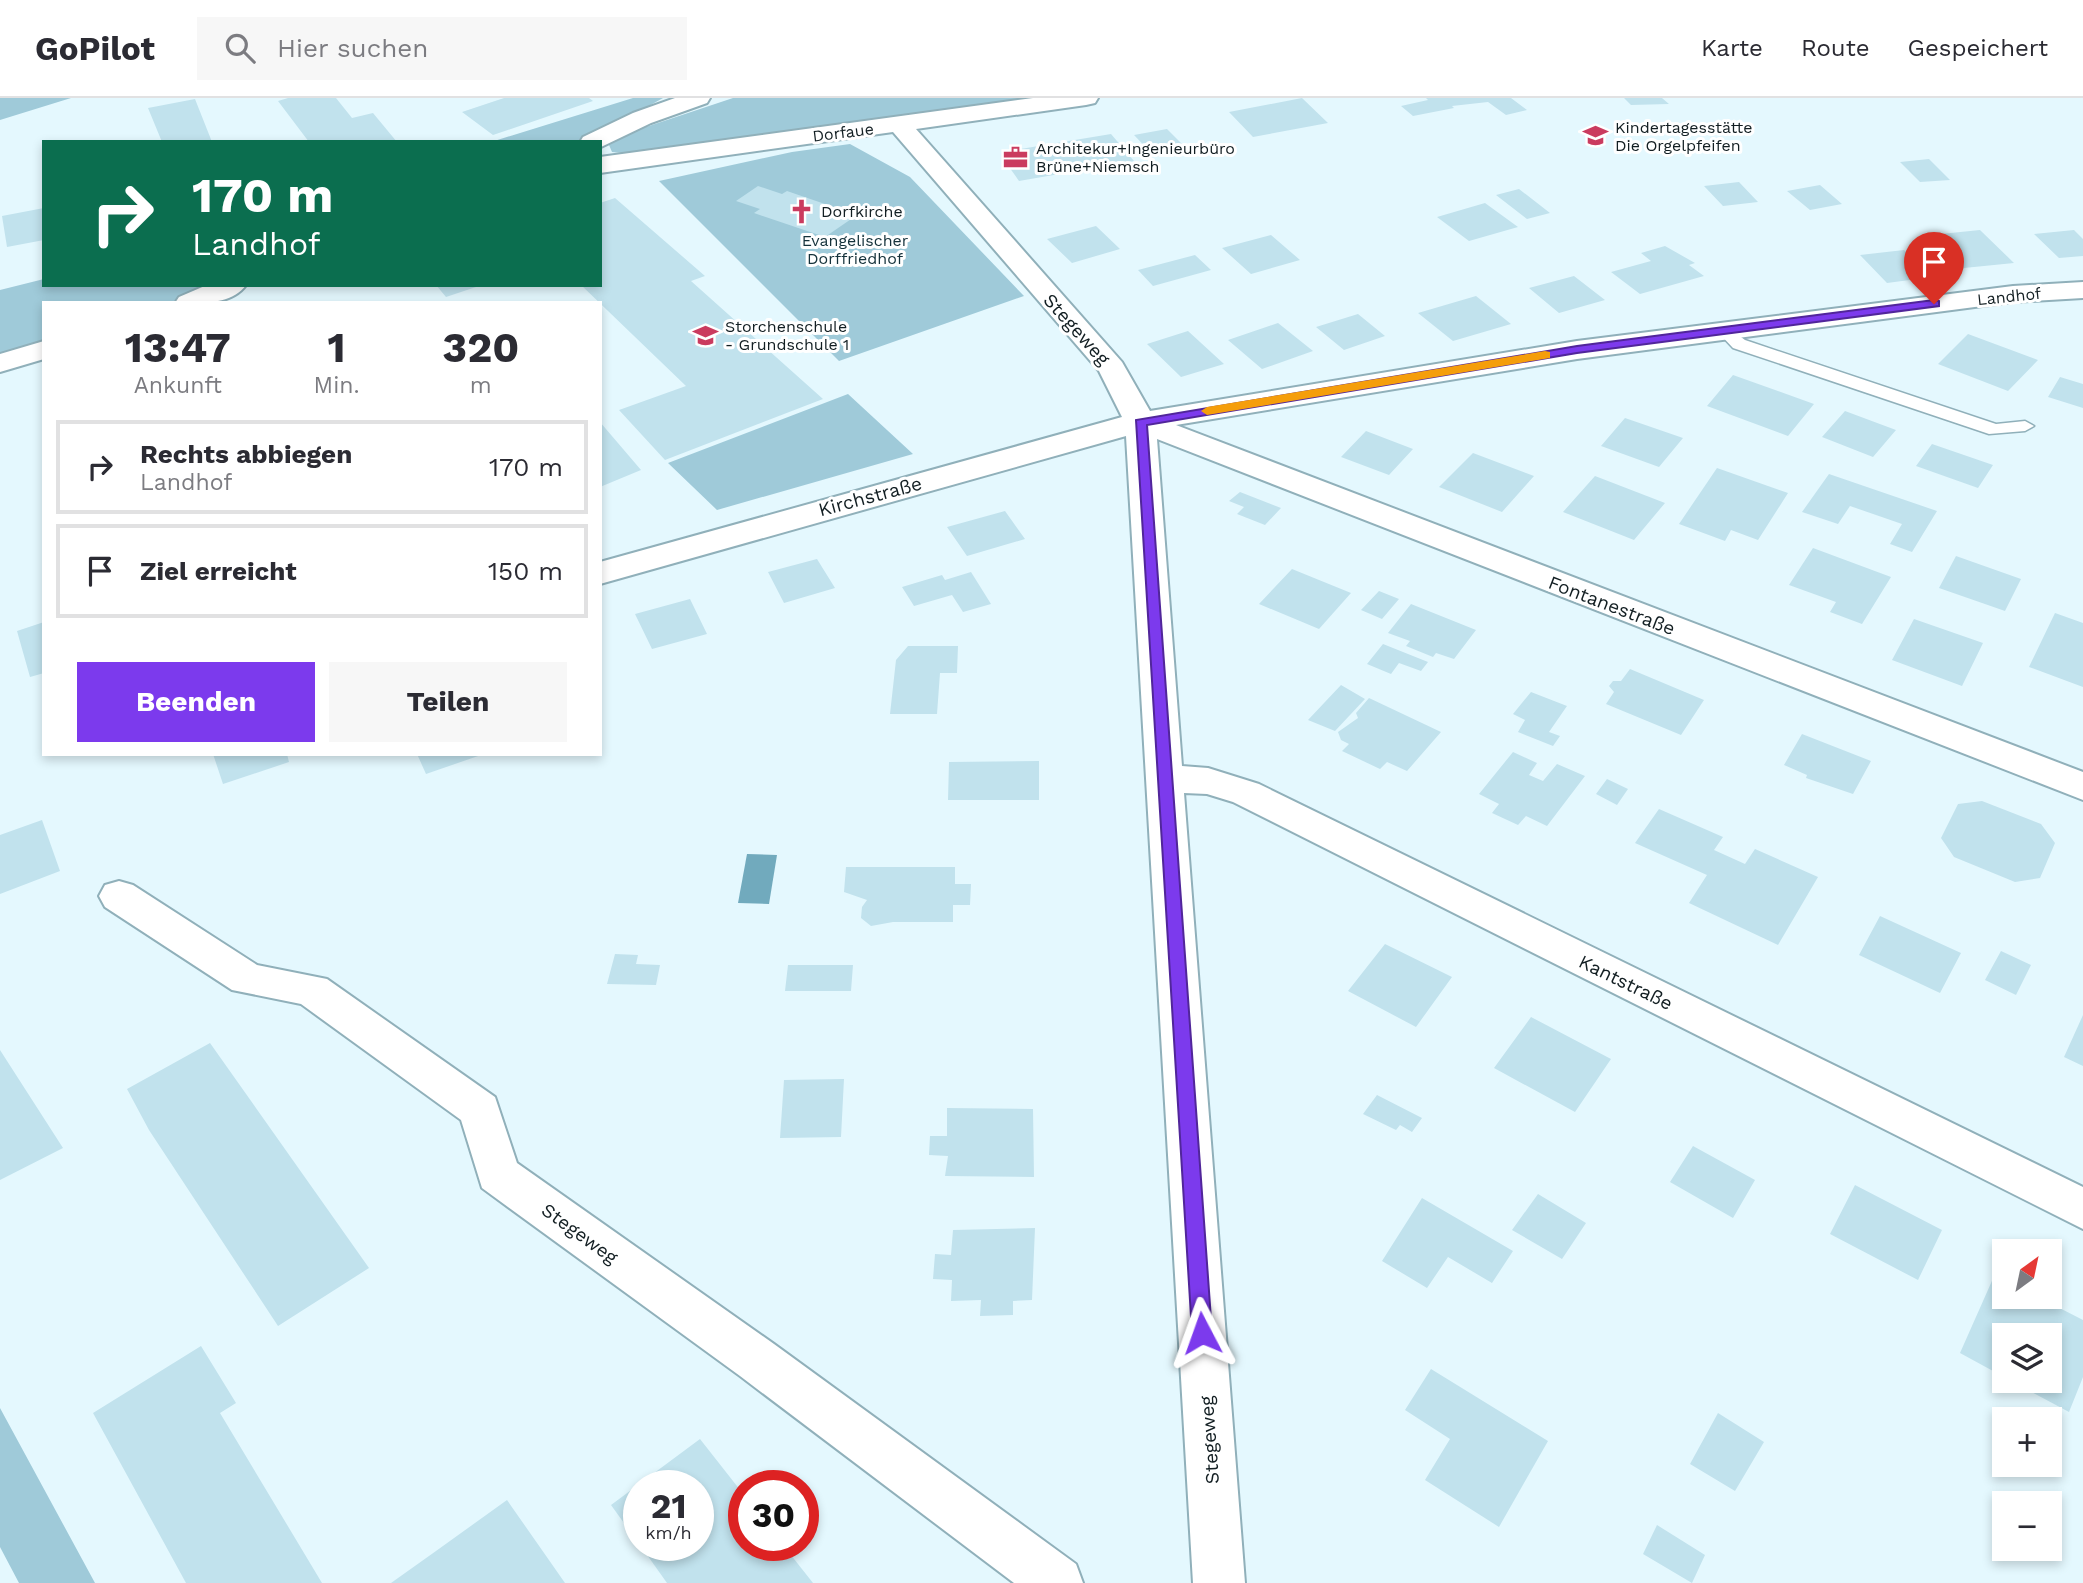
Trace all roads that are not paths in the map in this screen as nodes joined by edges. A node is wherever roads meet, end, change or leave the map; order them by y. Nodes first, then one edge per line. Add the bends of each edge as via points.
1 (698, 98) edge
2 (1086, 98) edge
3 (900, 125) junction
4 (595, 140) edge
5 (602, 165) edge
6 (227, 287) edge
7 (2083, 290) edge
8 (193, 301) edge
9 (1726, 331) junction
10 (42, 351) edge
11 (0, 363) edge
12 (1140, 422) junction
13 (2025, 426) dead end
14 (602, 572) edge
15 (1163, 778) junction
16 (2083, 787) edge
17 (119, 896) dead end
18 (2083, 1209) edge
19 (1057, 1583) edge
20 (1219, 1583) edge

1 - 4 street
2 - 3 street, Dorfaue
3 - 5 street, Dorfaue
3 - 12 street, Stegeweg via 1112,368
6 - 8 street
7 - 9 street, Landhof via 2012,294
9 - 12 street, Landhof via 1577,350
9 - 13 lane via 1739,344 1995,430
10 - 11 street
12 - 14 street, Kirchstraße
12 - 15 street, Stegeweg
12 - 16 street, Fontanestraße
15 - 18 street, Kantstraße via 1208,781 1245,793
15 - 20 street, Stegeweg
17 - 19 street, Stegeweg via 247,979 312,990 480,1110 498,1174

